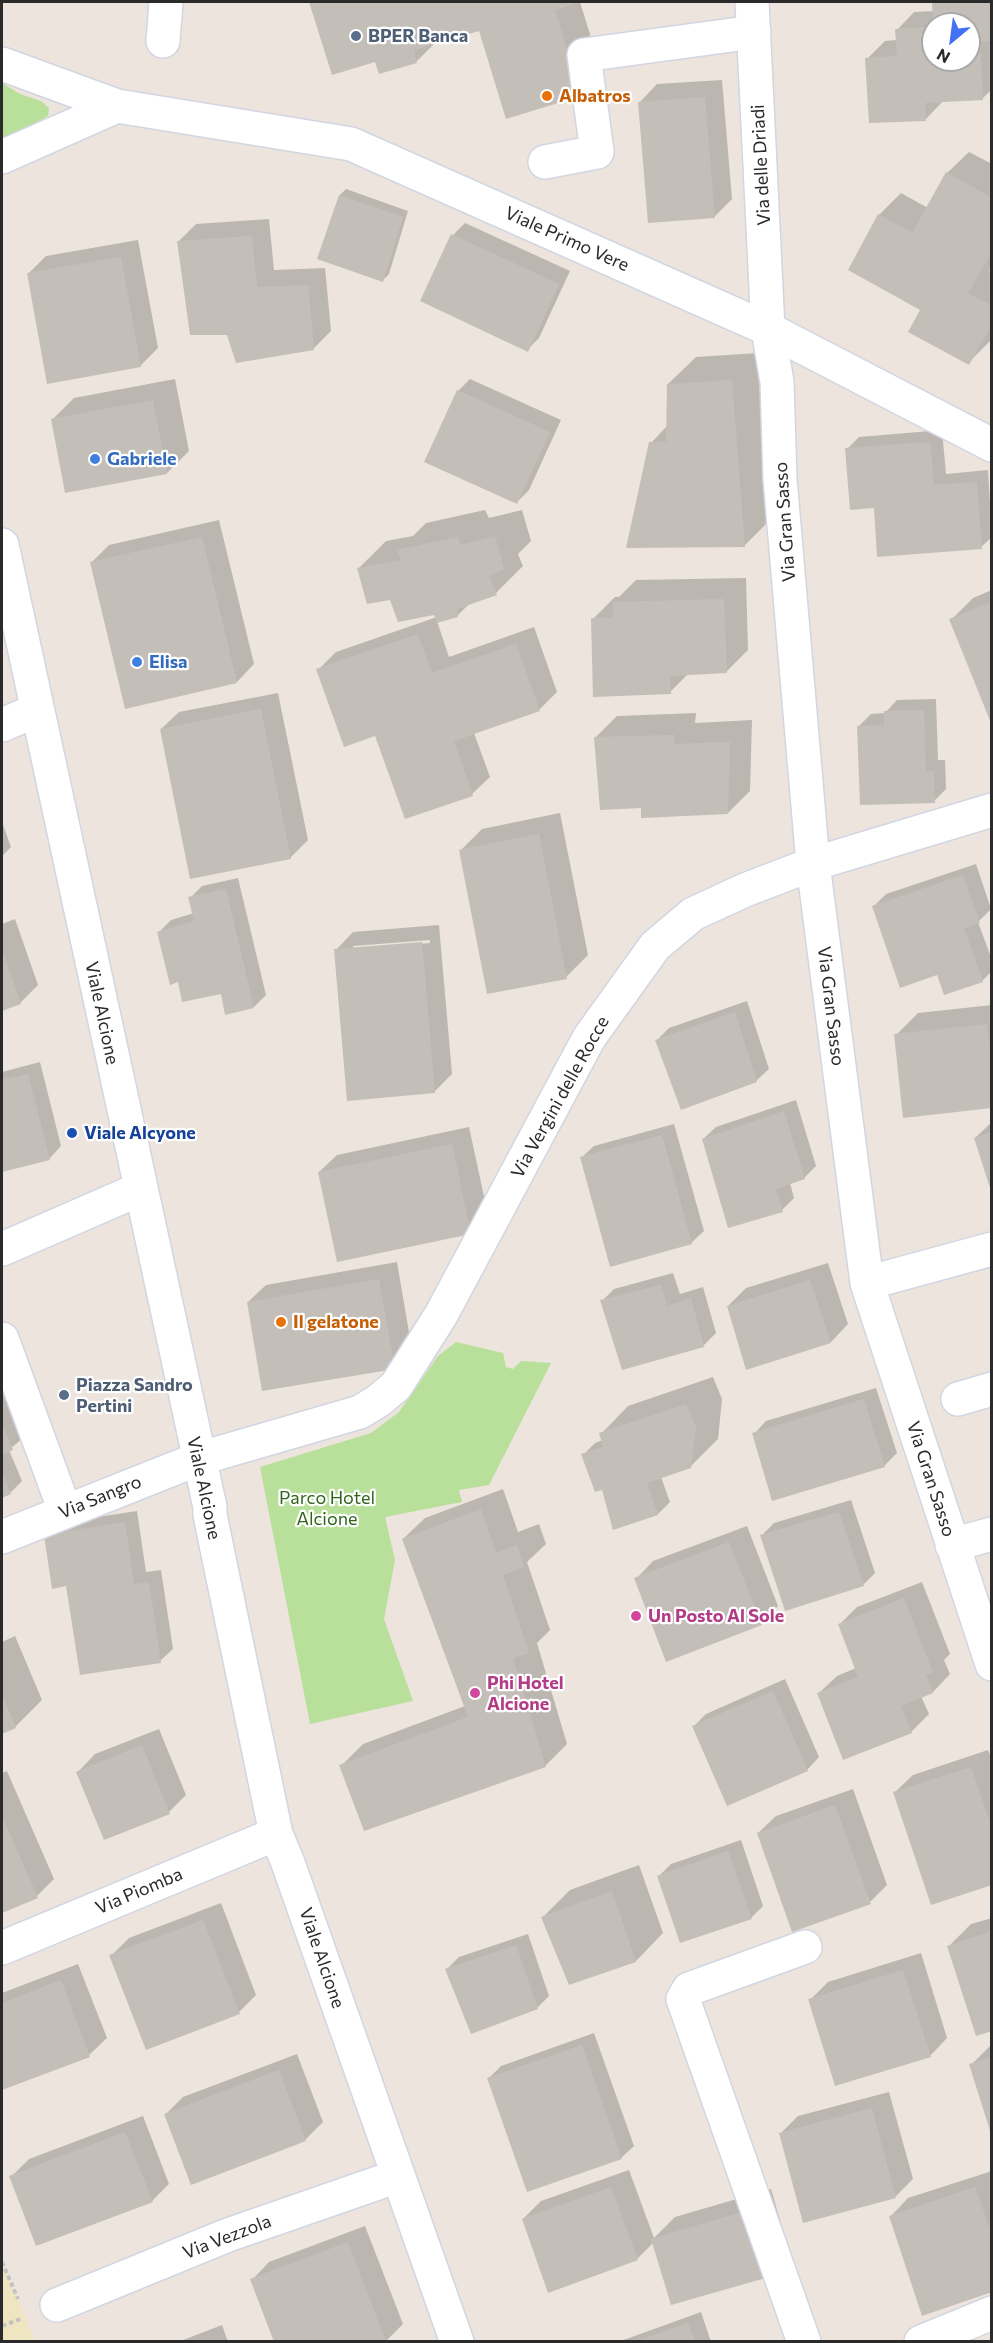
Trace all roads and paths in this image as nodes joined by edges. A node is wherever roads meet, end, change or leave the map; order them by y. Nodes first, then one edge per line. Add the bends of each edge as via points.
1 (166, 2) edge
2 (753, 16) edge
3 (163, 41) dead end
4 (2, 64) edge
5 (117, 106) junction
6 (2, 157) edge
7 (545, 162) dead end
8 (768, 329) junction
9 (992, 446) edge
10 (2, 545) edge
11 (12, 651) edge
12 (37, 710) junction
13 (2, 725) edge
14 (992, 810) edge
15 (813, 864) junction
16 (140, 1189) junction
17 (2, 1249) edge
18 (992, 1249) edge
19 (867, 1283) junction
20 (2, 1339) edge
21 (992, 1389) edge
22 (958, 1399) dead end
23 (198, 1459) junction
24 (65, 1511) junction
25 (992, 1534) edge
26 (2, 1537) edge
27 (952, 1545) junction
28 (992, 1664) edge
29 (276, 1834) junction
30 (806, 1947) dead end
31 (2, 1948) edge
32 (398, 2175) junction
33 (57, 2305) dead end
34 (992, 2313) edge
35 (25, 2317) dead end
36 (2, 2326) edge
37 (457, 2342) edge
38 (804, 2342) edge
39 (921, 2342) edge

1 - 3 street
2 - 7 street via 584,55 597,152
2 - 8 street, Via delle Driadi
4 - 5 street, Viale Primo Vere
5 - 6 street
5 - 8 street, Viale Primo Vere via 351,144
8 - 9 street, Viale Primo Vere
8 - 15 street, Via Gran Sasso via 777,381 780,479
10 - 11 street, Viale Alcione
11 - 12 street, Viale Alcione
12 - 13 street
12 - 16 street, Viale Alcione
14 - 15 street, Via Vergini delle Rocce
15 - 19 street, Via Gran Sasso
15 - 23 street, Via Vergini delle Rocce via 693,914 655,946 589,1038 441,1315 396,1386 360,1412
16 - 17 street
16 - 23 street, Viale Alcione
18 - 19 street
19 - 27 street, Via Gran Sasso
20 - 24 street
21 - 22 street
23 - 24 street, Via Sangro
23 - 29 street, Viale Alcione
24 - 26 street, Via Sangro
25 - 27 street
27 - 28 street, Via Gran Sasso
29 - 31 street, Via Piomba
29 - 32 street, Viale Alcione
30 - 38 street via 689,1989 683,1999
32 - 33 street, Via Vezzola via 228,2235
32 - 37 street, Viale Alcione
34 - 39 street
35 - 36 path

